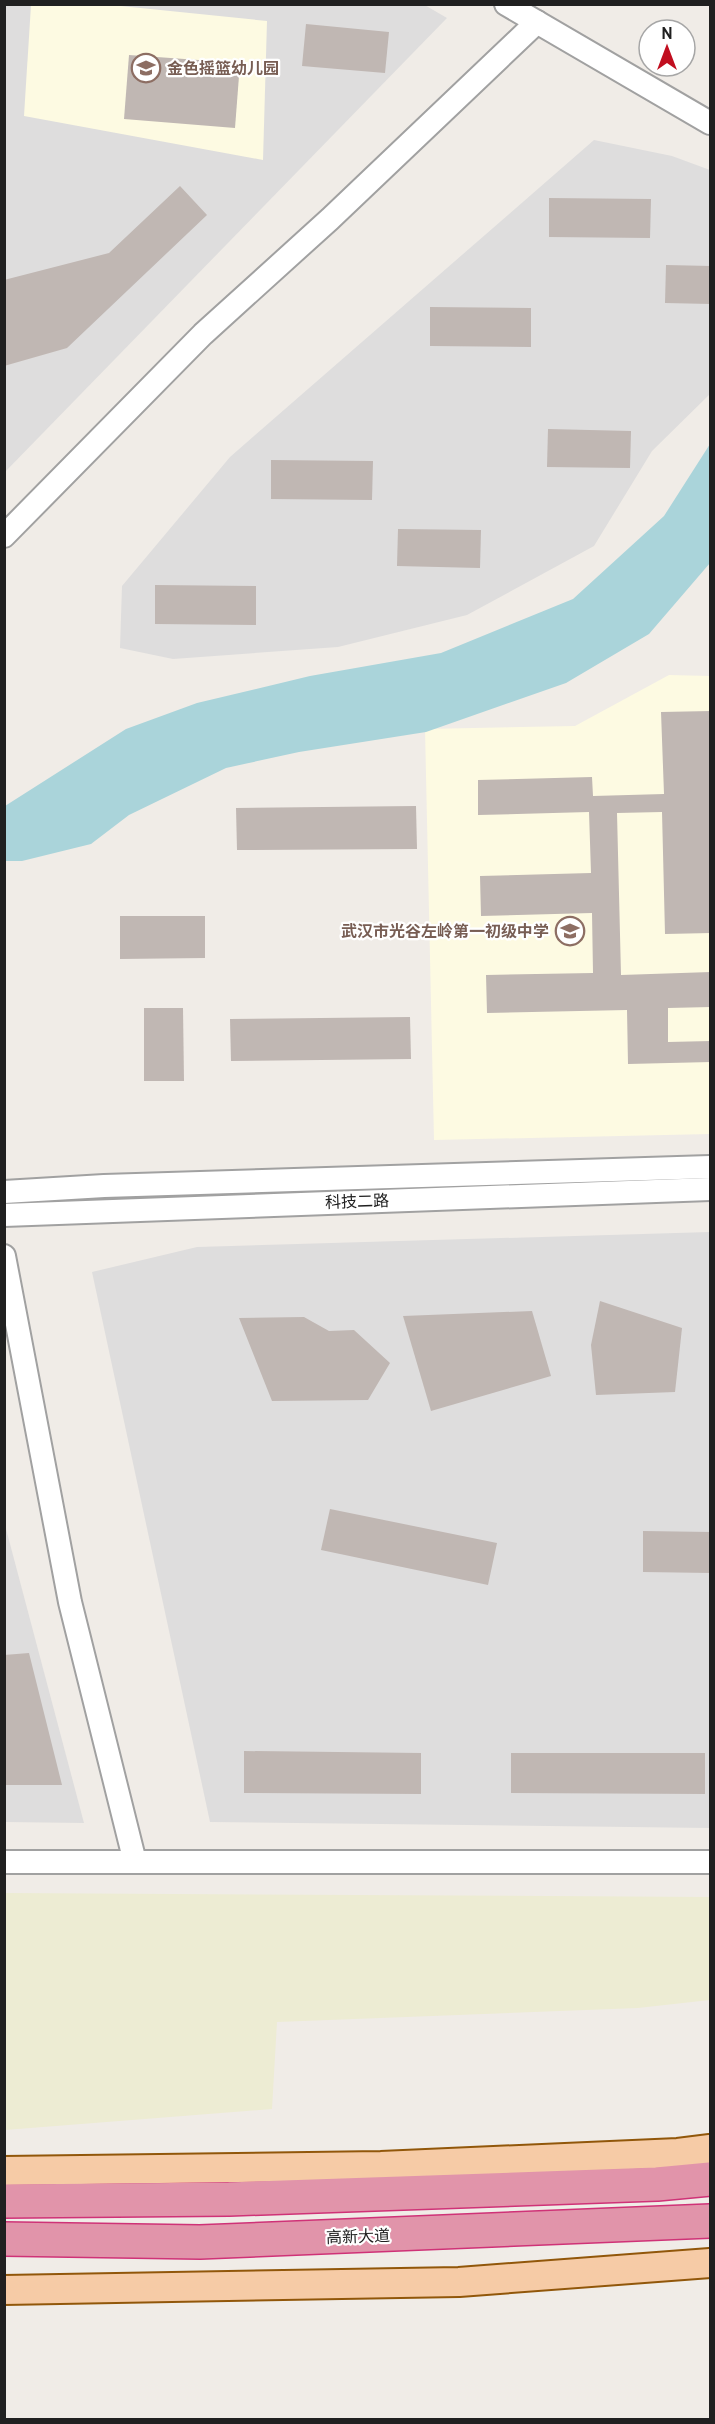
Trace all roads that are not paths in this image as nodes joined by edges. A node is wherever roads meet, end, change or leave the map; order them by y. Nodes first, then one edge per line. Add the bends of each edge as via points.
1 (506, 4) edge
2 (537, 22) junction
3 (711, 123) edge
4 (4, 536) edge
5 (711, 1167) edge
6 (711, 1190) edge
7 (4, 1192) edge
8 (4, 1215) edge
9 (4, 1256) edge
10 (4, 1862) edge
11 (135, 1862) junction
12 (711, 1862) edge
13 (711, 2149) edge
14 (4, 2171) edge
15 (711, 2179) edge
16 (4, 2201) edge
17 (711, 2221) edge
18 (4, 2239) edge
19 (711, 2264) edge
20 (4, 2290) edge

1 - 2 street
2 - 3 street
2 - 4 street via 203,334
5 - 7 street, 科技二路
6 - 8 street, 科技二路
9 - 11 street via 70,1602
10 - 11 street
11 - 12 street
13 - 14 main road via 381,2166
15 - 16 highway via 229,2199
17 - 18 highway, 高新大道 via 200,2242
19 - 20 main road via 459,2282

